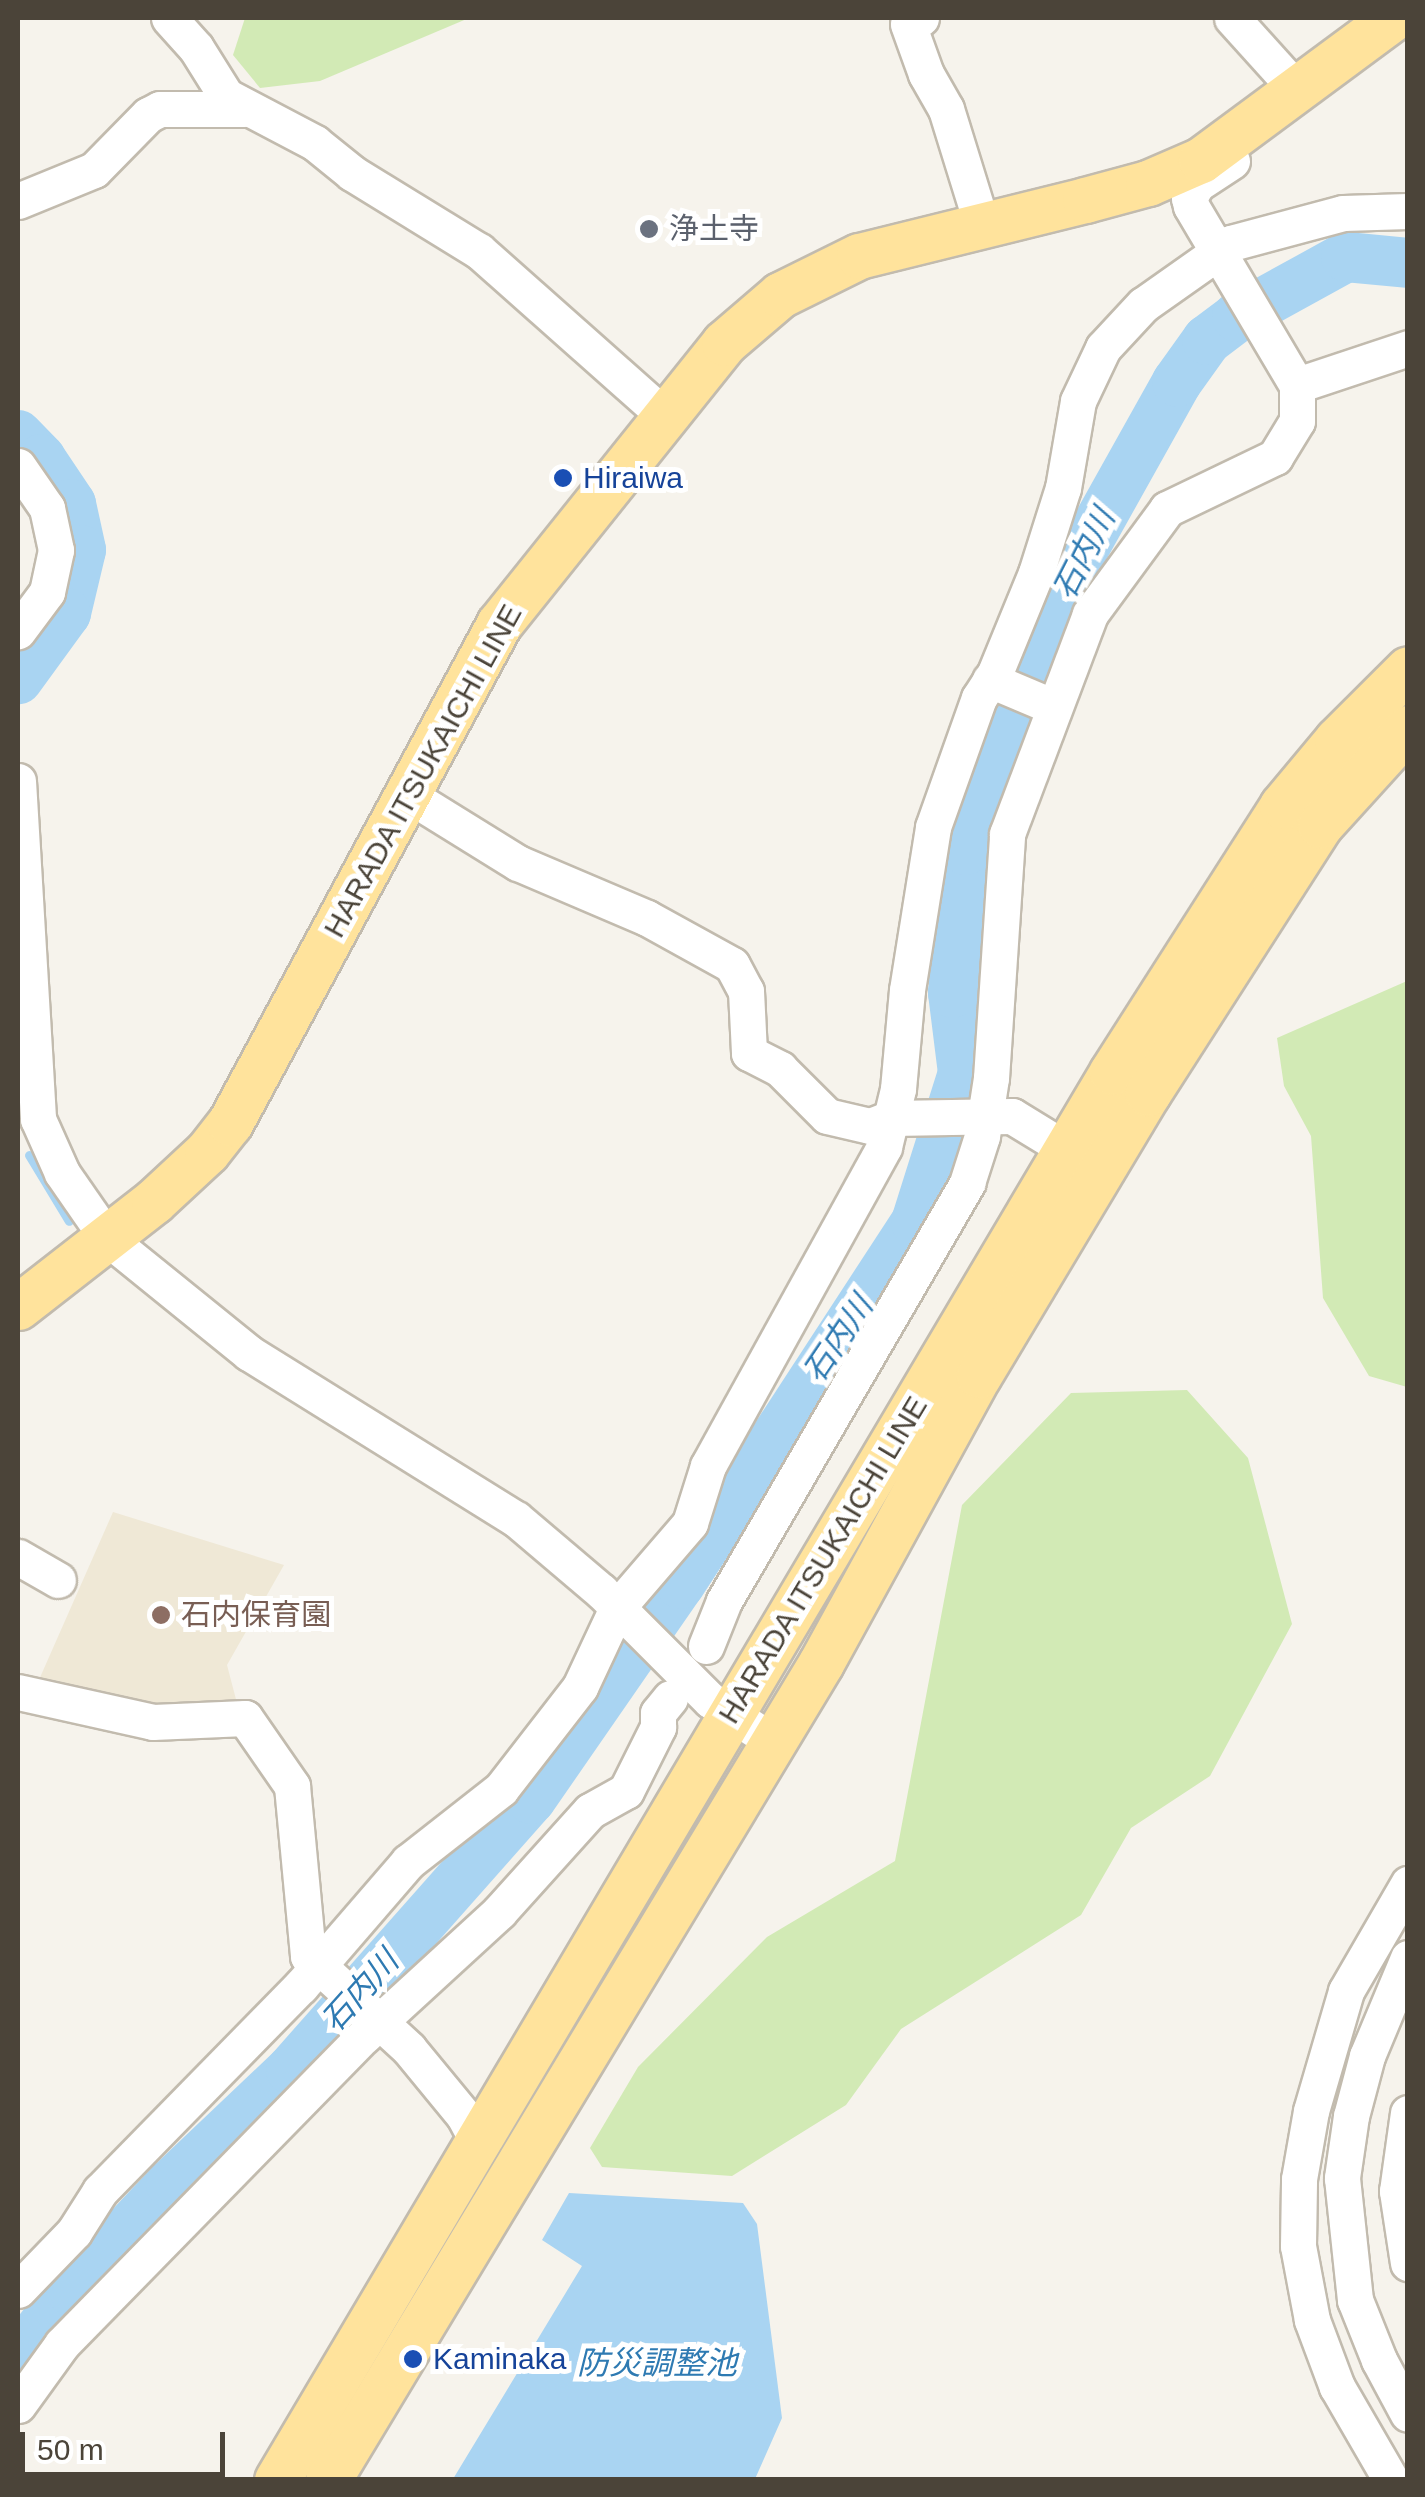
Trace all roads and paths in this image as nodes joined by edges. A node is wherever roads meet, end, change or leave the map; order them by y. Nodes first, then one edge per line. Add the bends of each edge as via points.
1 (169, 18) edge
2 (921, 18) edge
3 (1232, 18) edge
4 (1393, 18) edge
5 (1281, 104) junction
6 (244, 109) junction
7 (18, 201) edge
8 (1408, 211) edge
9 (982, 225) junction
10 (1224, 256) junction
11 (1408, 348) edge
12 (1291, 375) junction
13 (665, 416) junction
14 (18, 466) edge
15 (18, 631) edge
16 (1408, 669) edge
17 (992, 681) junction
18 (1052, 706) junction
19 (1408, 728) edge
20 (18, 780) edge
21 (406, 793) junction
22 (981, 1117) junction
23 (896, 1118) junction
24 (1066, 1149) junction
25 (107, 1238) junction
26 (18, 1306) edge
27 (18, 1556) edge
28 (58, 1580) dead end
29 (621, 1612) junction
30 (706, 1646) dead end
31 (676, 1685) junction
32 (18, 1692) edge
33 (731, 1715) junction
34 (774, 1742) junction
35 (1408, 1884) edge
36 (1408, 1958) edge
37 (320, 1968) junction
38 (376, 2019) junction
39 (1408, 2113) edge
40 (477, 2140) junction
41 (1408, 2263) edge
42 (18, 2290) edge
43 (18, 2406) edge
44 (1408, 2414) edge
45 (277, 2480) edge
46 (328, 2480) edge
47 (1391, 2480) edge

1 - 6 street via 226,96
2 - 9 street via 908,24 946,109
3 - 5 street
4 - 5 main road, HARADA ITSUKAICHI LINE
5 - 9 main road, HARADA ITSUKAICHI LINE via 1200,160 1148,182
5 - 10 street via 1235,159 1192,190 1191,206
6 - 7 street via 160,109 94,170
6 - 13 street via 309,139 480,252
8 - 10 street via 1328,216
9 - 13 main road, HARADA ITSUKAICHI LINE via 860,256 780,295 724,343
10 - 12 street
10 - 17 street via 1121,325 1088,374 1060,500
11 - 12 street
12 - 18 street via 1297,420 1274,457 1163,514 1090,614
13 - 21 main road, HARADA ITSUKAICHI LINE via 500,624
14 - 15 street via 47,508 56,550 46,592
16 - 24 main road, HARADA ITSUKAICHI LINE via 1282,806
17 - 18 street
17 - 23 street via 979,698 933,827 907,990
18 - 22 street via 1008,834
19 - 34 main road, HARADA ITSUKAICHI LINE via 1320,825 1148,1092 979,1374
20 - 25 street via 38,1119 62,1173
21 - 23 street via 518,863 647,918 732,965 746,990 749,1053 780,1070 827,1116 870,1126
21 - 25 main road, HARADA ITSUKAICHI LINE via 230,1124 154,1202
22 - 23 street
22 - 24 street via 1012,1116
22 - 30 street via 967,1183 946,1228 724,1601
23 - 29 street via 872,1173 708,1466 690,1523
24 - 33 main road, HARADA ITSUKAICHI LINE
25 - 26 main road, HARADA ITSUKAICHI LINE
25 - 29 street via 249,1353 516,1519
27 - 28 street
29 - 31 street
29 - 37 street via 580,1687 508,1780 412,1858
31 - 33 street
31 - 38 street via 626,1791 590,1811 499,1912
32 - 37 street via 153,1722 245,1718 292,1786 308,1956
33 - 34 street
33 - 40 main road, HARADA ITSUKAICHI LINE
34 - 46 main road, HARADA ITSUKAICHI LINE
35 - 47 street via 1346,1991 1311,2110 1299,2196 1298,2246 1312,2320 1336,2387
36 - 44 street via 1368,2056 1342,2178 1356,2300
37 - 38 street
37 - 42 street via 100,2191 74,2232
38 - 40 street via 442,2089
38 - 43 street via 65,2341
39 - 41 street via 1398,2191
40 - 45 main road, HARADA ITSUKAICHI LINE

